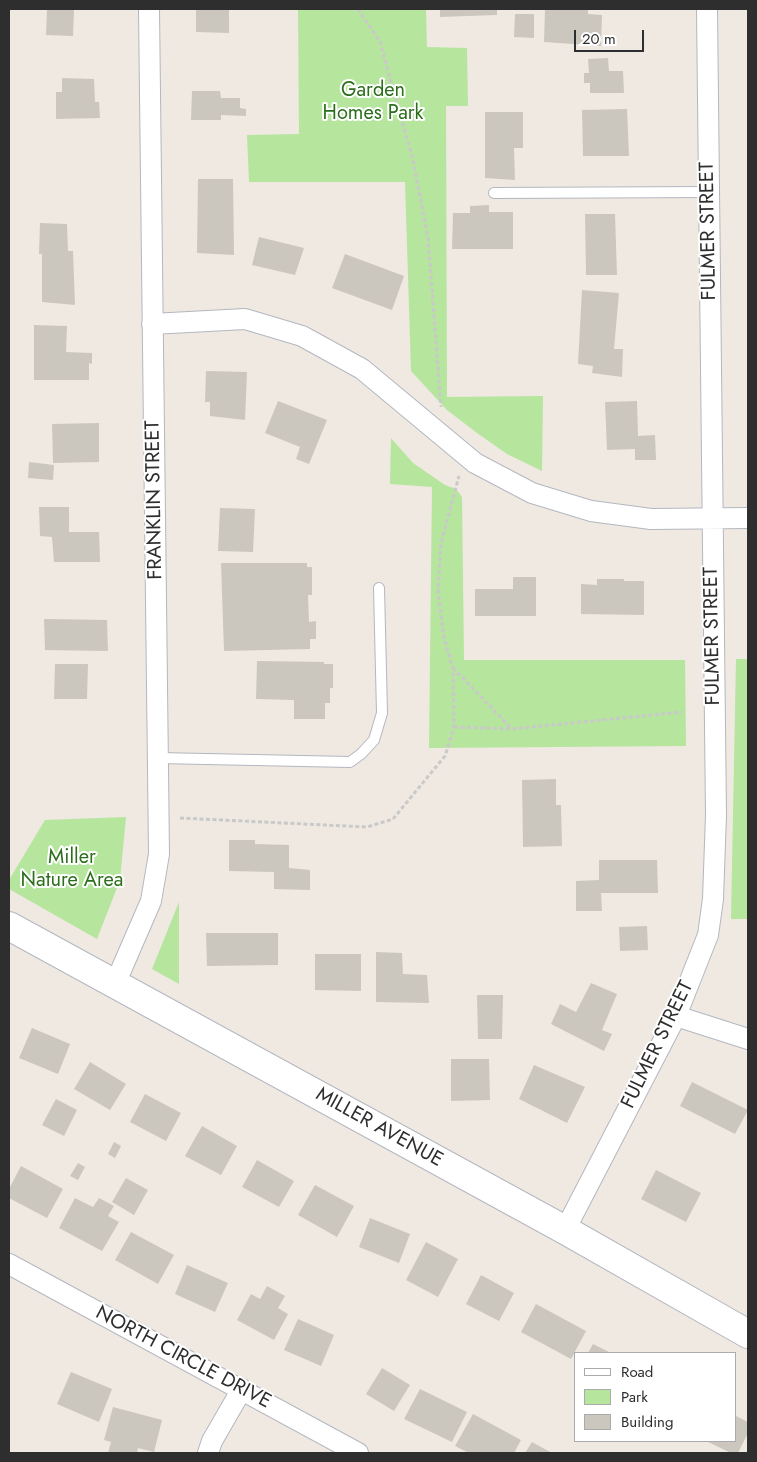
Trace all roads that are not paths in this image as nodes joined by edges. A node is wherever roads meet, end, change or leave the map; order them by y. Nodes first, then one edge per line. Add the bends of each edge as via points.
1 (149, 9) edge
2 (707, 9) edge
3 (709, 192) junction
4 (494, 193) dead end
5 (152, 324) junction
6 (712, 517) junction
7 (748, 518) edge
8 (379, 588) dead end
9 (158, 758) junction
10 (9, 926) edge
11 (115, 984) junction
12 (676, 1016) junction
13 (748, 1039) edge
14 (566, 1230) junction
15 (9, 1264) edge
16 (748, 1334) edge
17 (242, 1389) junction
18 (208, 1453) edge
19 (358, 1453) edge

1 - 5 street, FRANKLIN STREET
2 - 3 street, FULMER STREET
3 - 4 lane
3 - 6 street, FULMER STREET
5 - 6 street via 244,319 302,336 362,369 475,464 532,493 591,511 651,519
5 - 9 street, FRANKLIN STREET
6 - 7 street
6 - 12 street, FULMER STREET via 716,815 713,899 708,935
8 - 9 lane via 382,713 374,740 361,754 350,762
9 - 11 street, FRANKLIN STREET via 159,854 151,901
10 - 11 main road, MILLER AVENUE
11 - 14 main road, MILLER AVENUE
12 - 13 street
12 - 14 street, FULMER STREET
14 - 16 main road, MILLER AVENUE
15 - 17 street, NORTH CIRCLE DRIVE
17 - 18 street
17 - 19 street, NORTH CIRCLE DRIVE

